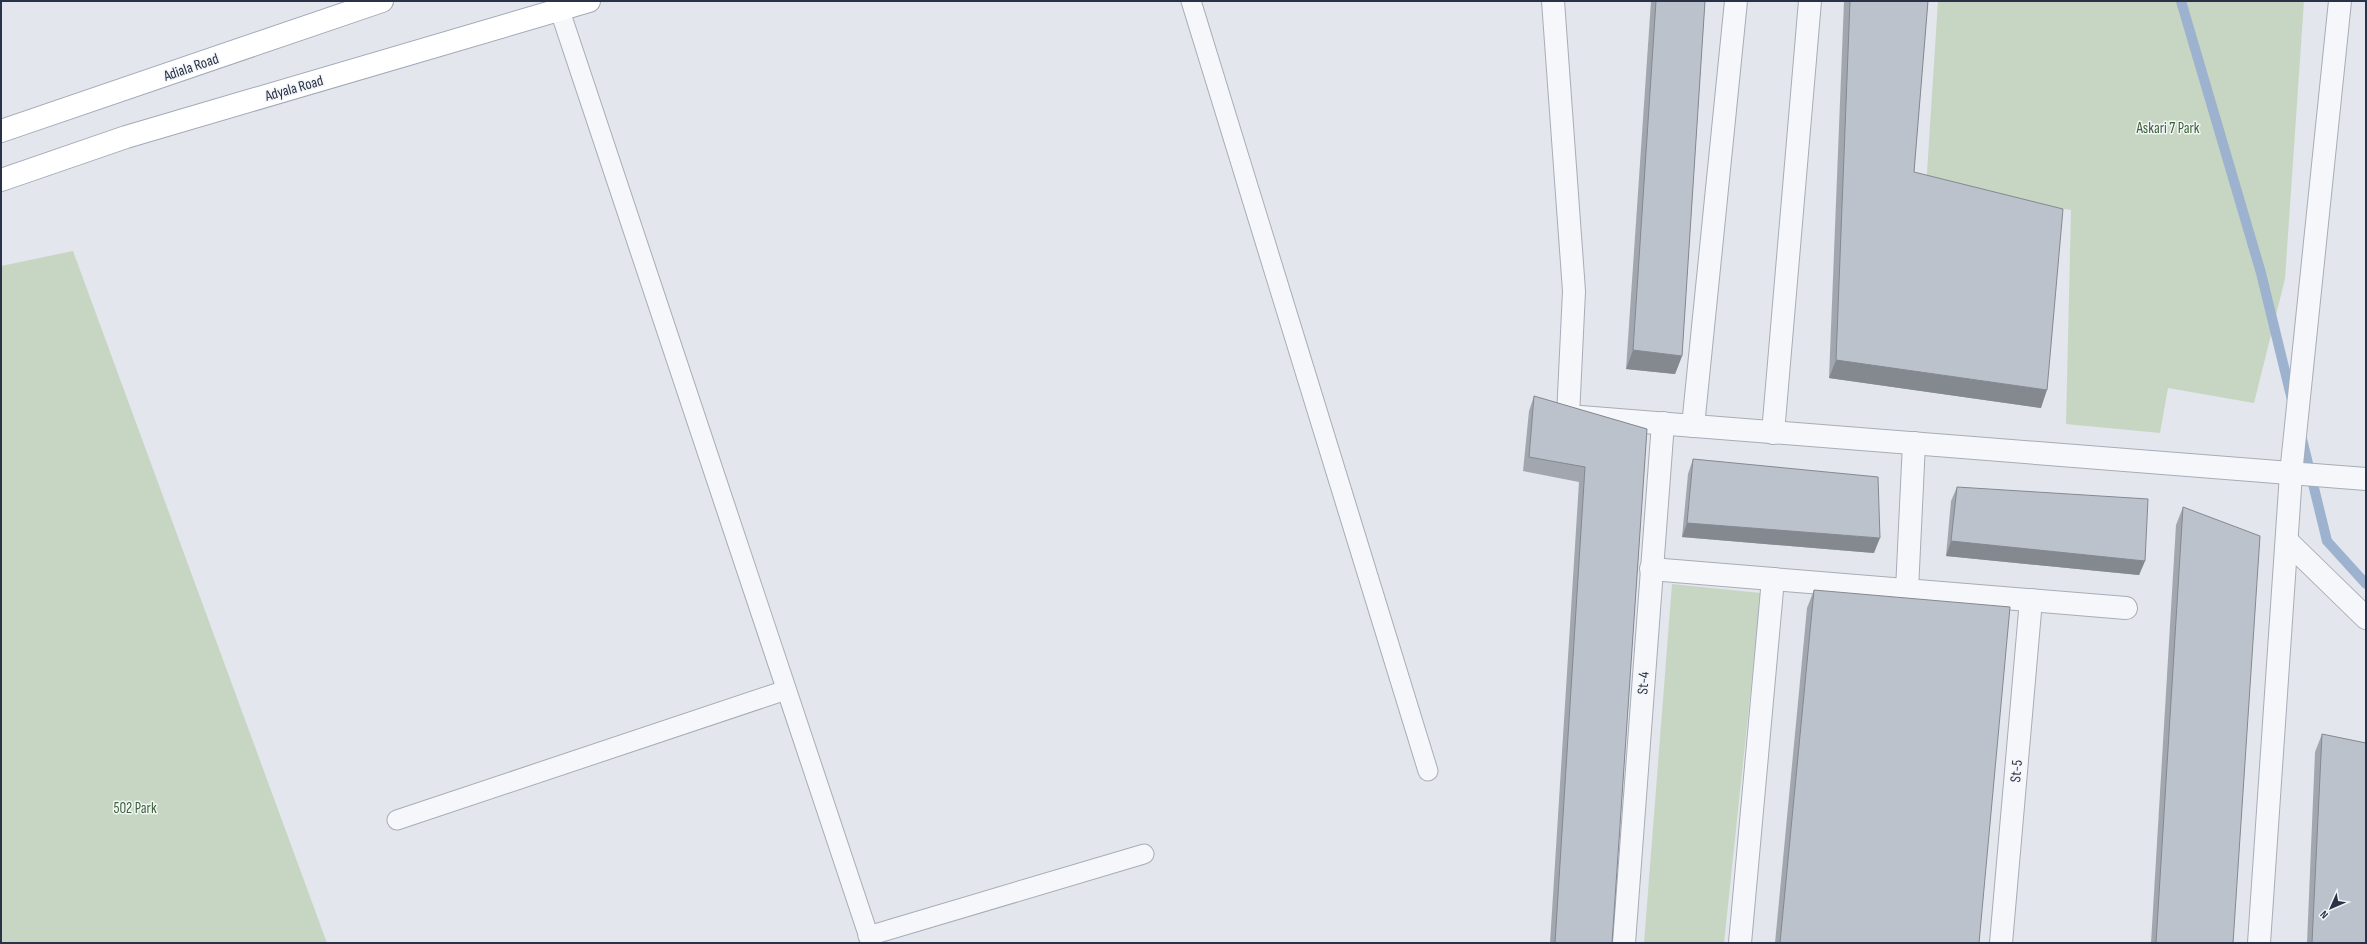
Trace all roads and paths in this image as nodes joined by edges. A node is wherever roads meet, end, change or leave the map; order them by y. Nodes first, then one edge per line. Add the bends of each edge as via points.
1 (382, 1) edge
2 (589, 1) edge
3 (1191, 1) edge
4 (1553, 1) edge
5 (1736, 1) edge
6 (1810, 1) edge
7 (2340, 1) edge
8 (560, 11) junction
9 (1, 131) edge
10 (1, 180) edge
11 (1663, 423) junction
12 (1693, 426) junction
13 (1773, 432) junction
14 (1914, 443) junction
15 (2292, 474) junction
16 (2366, 479) edge
17 (2287, 541) junction
18 (1652, 569) junction
19 (1772, 579) junction
20 (1907, 590) junction
21 (2031, 600) junction
22 (2126, 608) dead end
23 (2366, 618) edge
24 (786, 690) junction
25 (1428, 771) dead end
26 (397, 820) dead end
27 (1144, 854) dead end
28 (869, 940) edge
29 (1624, 943) edge
30 (1740, 943) edge
31 (2001, 943) edge
32 (2259, 943) edge

1 - 9 main road, Adiala Road
2 - 8 main road, Adyala Road
3 - 25 lane
4 - 11 street via 1574,291 1568,416
5 - 12 street
6 - 13 street
7 - 15 street
8 - 10 main road, Adyala Road via 134,135
8 - 24 lane
11 - 12 street
11 - 18 street, St-4
12 - 13 street
13 - 14 street
14 - 15 street
14 - 20 street
15 - 16 street
15 - 17 street
17 - 23 street
17 - 32 street
18 - 19 street
18 - 29 street, St-4
19 - 20 street
19 - 30 street
20 - 21 street
21 - 22 street
21 - 31 street, St-5
24 - 26 lane
24 - 28 lane
27 - 28 lane

